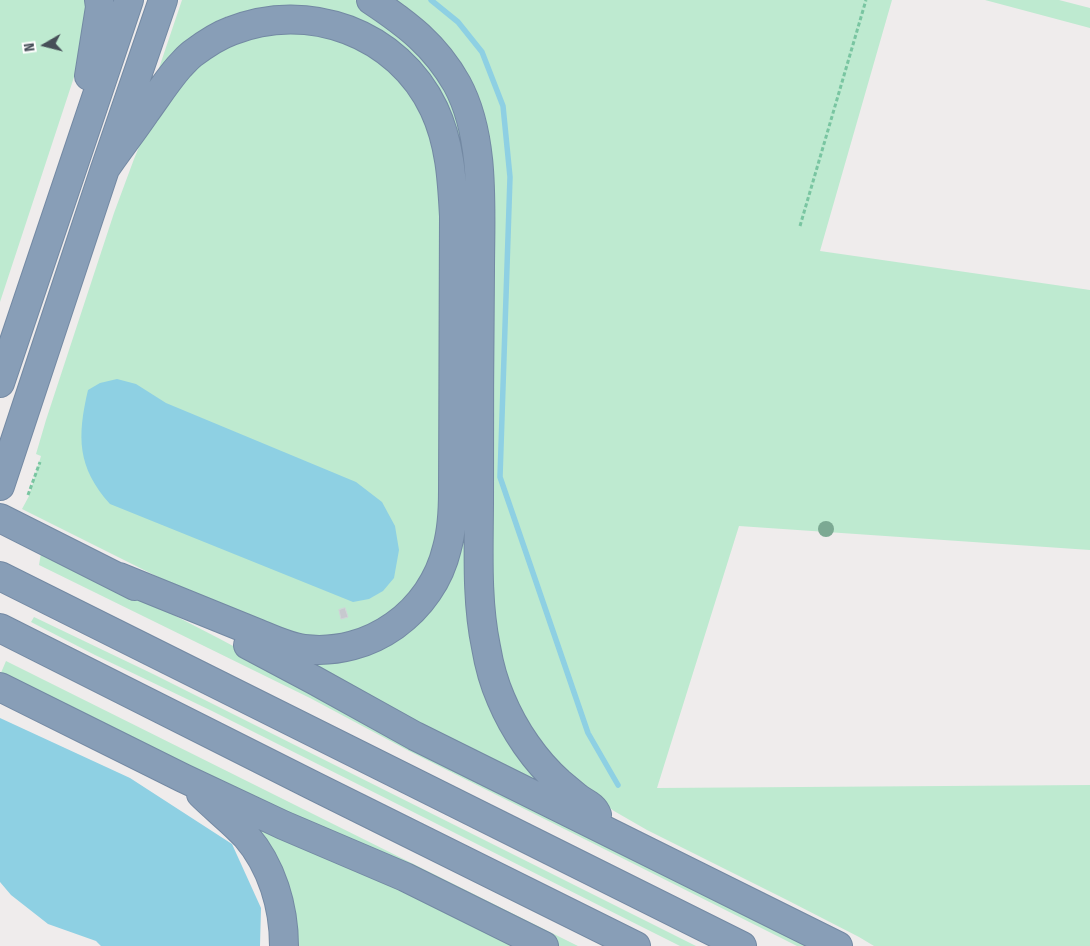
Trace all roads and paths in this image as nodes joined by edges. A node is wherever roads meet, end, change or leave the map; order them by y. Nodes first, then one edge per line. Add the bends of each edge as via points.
1 (100, 0) edge
2 (129, 0) edge
3 (163, 0) edge
4 (371, 0) edge
5 (866, 0) edge
6 (76, 156) junction
7 (105, 169) junction
8 (800, 226) dead end
9 (0, 383) edge
10 (40, 462) dead end
11 (3, 478) edge
12 (28, 495) dead end
13 (0, 518) edge
14 (0, 576) edge
15 (118, 577) junction
16 (0, 628) edge
17 (0, 686) edge
18 (183, 778) junction
19 (603, 830) junction
20 (284, 946) edge
21 (544, 946) edge
22 (636, 946) edge
23 (742, 946) edge
24 (838, 946) edge

1 - 6 highway
2 - 6 highway
3 - 7 highway
4 - 19 highway via 414,30 445,65 466,104 477,152 480,216 479,571 481,613 491,672 500,698 526,743 560,783 595,809
5 - 8 path
6 - 9 highway
7 - 11 highway
7 - 15 highway via 167,80 189,56 218,37 243,26 274,20 315,20 348,29 380,46 407,69 425,93 441,127 448,153 454,216 452,519 448,548 436,579 410,614 366,642 319,650 303,649
10 - 12 path
13 - 15 highway
14 - 23 highway
15 - 19 highway via 401,728
16 - 22 highway
17 - 18 highway
18 - 20 highway via 246,836 265,864 283,920
18 - 21 highway via 404,877
19 - 24 highway

